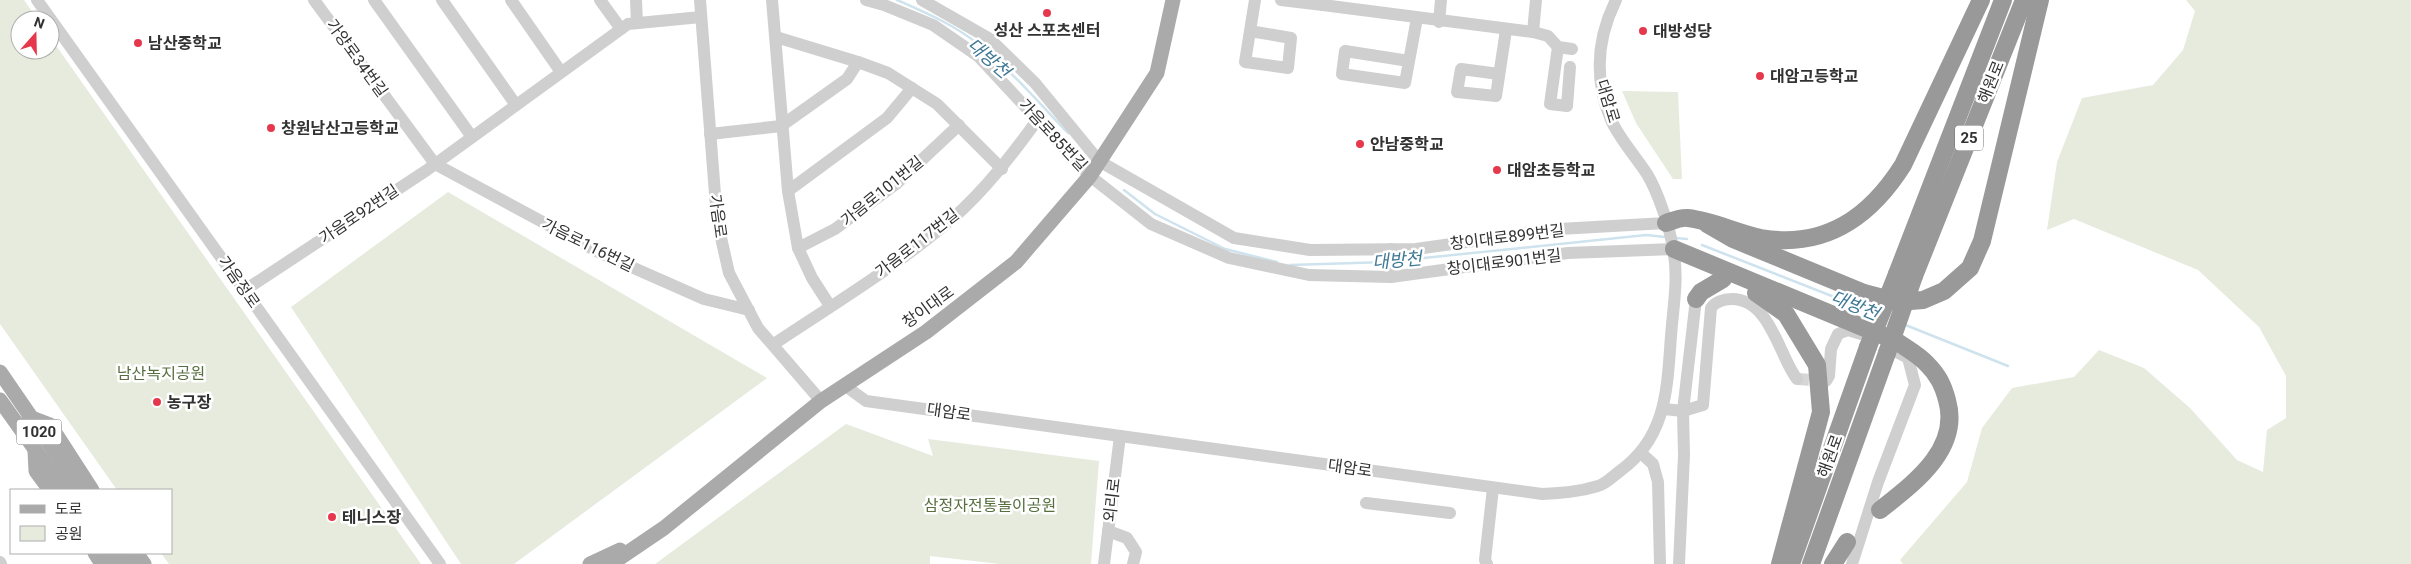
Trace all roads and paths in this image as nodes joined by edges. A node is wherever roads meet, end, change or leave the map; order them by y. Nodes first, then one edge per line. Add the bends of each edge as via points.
1 (37, 0) edge
2 (314, 0) edge
3 (374, 0) edge
4 (442, 0) edge
5 (510, 0) edge
6 (600, 0) edge
7 (636, 0) edge
8 (700, 0) edge
9 (772, 0) edge
10 (866, 0) edge
11 (922, 0) edge
12 (1173, 0) edge
13 (1255, 0) edge
14 (1281, 0) edge
15 (1441, 0) edge
16 (1536, 0) edge
17 (1616, 0) edge
18 (1981, 0) edge
19 (2003, 0) edge
20 (2024, 0) edge
21 (2040, 0) edge
22 (884, 2) edge
23 (1323, 2) edge
24 (701, 16) junction
25 (1417, 18) junction
26 (1439, 22) junction
27 (637, 23) junction
28 (621, 29) junction
29 (1506, 30) junction
30 (1250, 31) dead end
31 (1533, 32) junction
32 (776, 37) junction
33 (1558, 47) junction
34 (1572, 49) dead end
35 (1409, 61) junction
36 (858, 62) junction
37 (1570, 67) dead end
38 (561, 72) junction
39 (1499, 74) dead end
40 (912, 88) junction
41 (516, 105) junction
42 (1038, 119) junction
43 (959, 125) junction
44 (781, 126) junction
45 (710, 134) junction
46 (472, 137) junction
47 (1099, 161) junction
48 (435, 164) junction
49 (1002, 169) junction
50 (1090, 176) junction
51 (788, 191) junction
52 (1666, 222) junction
53 (1707, 224) junction
54 (1234, 238) junction
55 (798, 248) junction
56 (1391, 249) junction
57 (1674, 249) junction
58 (1229, 258) junction
59 (1906, 275) junction
60 (1391, 277) junction
61 (1724, 279) junction
62 (245, 290) junction
63 (1696, 299) joint
64 (830, 306) junction
65 (749, 310) junction
66 (774, 344) junction
67 (0, 372) edge
68 (1797, 379) dead end
69 (1826, 381) dead end
70 (844, 385) junction
71 (0, 400) edge
72 (821, 401) junction
73 (1664, 409) junction
74 (1683, 411) junction
75 (29, 416) junction
76 (1120, 436) junction
77 (35, 450) junction
78 (1641, 453) junction
79 (1492, 488) junction
80 (49, 489) edge
81 (63, 489) edge
82 (80, 489) edge
83 (91, 489) edge
84 (1366, 503) dead end
85 (1880, 510) dead end
86 (1450, 513) dead end
87 (664, 528) junction
88 (1108, 531) junction
89 (1847, 542) dead end
90 (440, 564) edge
91 (590, 564) edge
92 (611, 564) edge
93 (626, 564) edge
94 (1104, 564) edge
95 (1133, 564) edge
96 (1487, 564) edge
97 (1660, 564) edge
98 (1679, 564) edge
99 (1780, 564) edge
100 (1790, 564) edge
101 (1811, 564) edge
102 (1833, 564) edge
103 (1852, 564) edge

1 - 62 street, 가음정로
2 - 48 street, 가양로34번길
3 - 46 street
4 - 41 street
5 - 38 street
6 - 28 street
7 - 27 street
8 - 24 street, 가음로
9 - 32 street
10 - 22 street, 가음로85번길
11 - 47 street via 990,39 1035,83
12 - 47 main road, 창이대로 via 1157,73
13 - 30 street
14 - 23 street
15 - 26 street
16 - 31 street
17 - 52 street, 대암로 via 1599,48 1600,73 1612,121 1648,177
18 - 53 highway via 1903,165 1863,214 1830,232 1789,240 1760,238
19 - 59 highway, 해원로 / 25
20 - 59 highway, 해원로 / 25
21 - 53 highway via 1982,241 1970,268 1944,292 1923,300 1898,302 1864,293 1733,239
22 - 42 street, 가음로85번길 via 933,25 978,56
23 - 25 street
24 - 27 street, 가음로92번길
24 - 45 street, 가음로
25 - 26 street
25 - 35 street
26 - 29 street
27 - 28 street, 가음로92번길
28 - 38 street, 가음로92번길
29 - 31 street
29 - 39 street
31 - 33 street via 1548,36
32 - 36 street
32 - 44 street
33 - 34 street
33 - 37 street via 1550,104 1567,106
35 - 35 street via 1405,83 1342,74 1345,52
36 - 40 street via 888,73
36 - 44 street via 847,79
38 - 41 street, 가음로92번길
40 - 43 street via 937,104
40 - 51 street via 887,118
41 - 46 street, 가음로92번길
42 - 49 street, 가음로117번길
42 - 50 street, 가음로85번길
43 - 49 street
43 - 55 street, 가음로101번길 via 896,184 835,229
44 - 45 street
44 - 51 street
45 - 65 street, 가음로 via 716,220 730,273
46 - 48 street, 가음로92번길
47 - 50 main road, 창이대로
47 - 54 street, 창이대로899번길
48 - 62 street, 가음로92번길
48 - 65 street, 가음로116번길 via 602,254 704,299
49 - 64 street, 가음로117번길 via 952,219
50 - 58 street, 창이대로901번길 via 1151,224
50 - 70 main road, 창이대로 via 1016,262 926,332
51 - 55 street
52 - 53 highway via 1686,218
52 - 56 street, 창이대로899번길 via 1559,229 1416,249
52 - 57 street, 대암로
54 - 56 street, 창이대로899번길 via 1310,250
54 - 58 street
55 - 64 street
56 - 60 street
57 - 60 street, 창이대로901번길 via 1568,254
57 - 61 highway via 1685,262
57 - 73 street, 대암로 via 1675,278
57 - 85 highway via 1896,341 1926,363 1942,382 1951,422 1946,442 1910,486
58 - 60 street, 창이대로901번길 via 1309,276
59 - 100 highway, 해원로 / 25, bridge via 1868,347
59 - 101 highway, 해원로 / 25, bridge via 1887,353
61 - 63 highway via 1701,292
61 - 99 highway via 1748,289 1786,314 1817,365 1821,412
62 - 90 street, 가음정로
63 - 74 street
64 - 66 street, 가음로117번길
65 - 66 street, 가음로 via 758,328
66 - 72 street, 가음로
67 - 75 main road, 1020
68 - 74 street via 1789,369 1770,325 1758,311 1738,299 1725,299 1711,308 1703,405
69 - 103 street via 1831,349 1838,334 1848,330 1908,358 1915,385 1878,482
70 - 72 main road, 창이대로
70 - 76 street, 대암로 via 866,400
71 - 77 main road
72 - 87 main road, 창이대로
73 - 74 street
73 - 78 street, 대암로
74 - 98 street
75 - 82 main road, 1020
75 - 83 main road via 50,425
76 - 79 street, 대암로
76 - 88 street, 외리로
77 - 80 main road via 36,471
77 - 81 main road
78 - 79 street, 대암로 via 1600,486 1576,492 1542,494
78 - 97 street via 1653,464 1658,482
79 - 96 street via 1484,560
84 - 86 street
87 - 91 main road
87 - 92 main road, 창이대로
87 - 93 main road
88 - 94 street, 외리로
88 - 95 street via 1127,538 1136,552
89 - 102 highway

